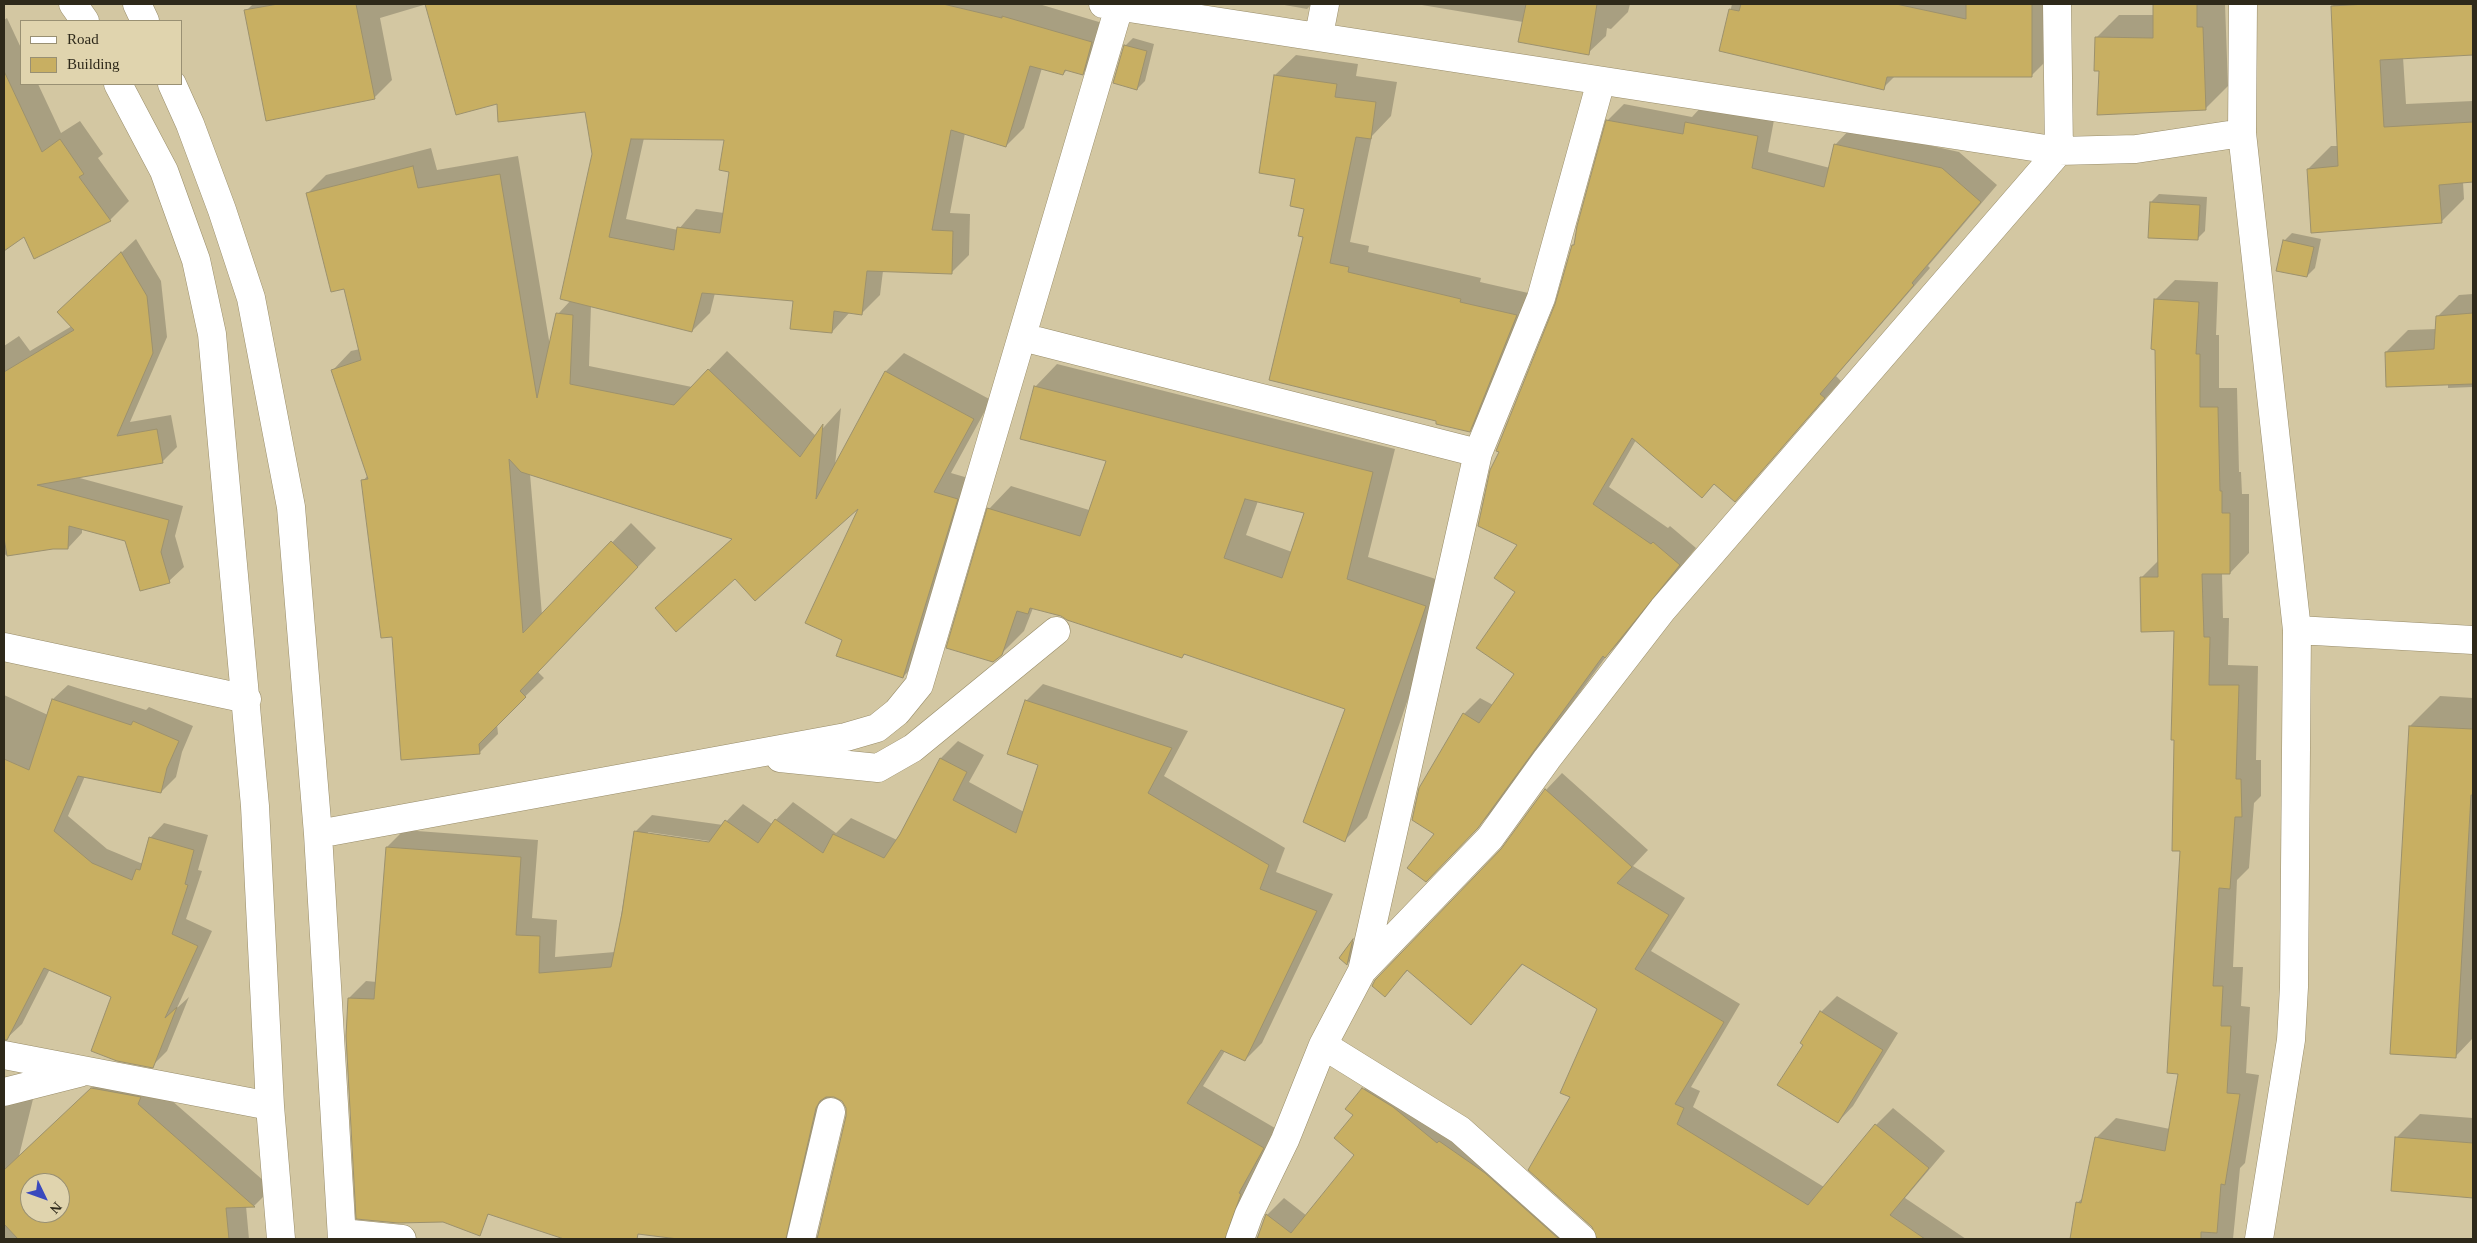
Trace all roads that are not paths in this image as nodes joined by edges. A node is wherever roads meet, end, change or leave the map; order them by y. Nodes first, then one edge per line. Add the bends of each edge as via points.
1 (73, 4) edge
2 (137, 4) edge
3 (1324, 4) edge
4 (2057, 4) edge
5 (2243, 4) edge
6 (1111, 6) edge
7 (84, 20) edge
8 (144, 20) edge
9 (1319, 35) junction
10 (1601, 81) junction
11 (119, 85) edge
12 (172, 85) edge
13 (2242, 133) junction
14 (2059, 150) junction
15 (1022, 338) junction
16 (1478, 453) junction
17 (2297, 630) junction
18 (1056, 631) dead end
19 (2473, 640) edge
20 (4, 647) edge
21 (247, 699) junction
22 (748, 755) junction
23 (318, 834) junction
24 (1362, 971) junction
25 (1323, 1045) junction
26 (4, 1055) edge
27 (88, 1071) junction
28 (4, 1092) edge
29 (270, 1106) junction
30 (831, 1112) dead end
31 (342, 1236) edge
32 (281, 1239) edge
33 (402, 1239) edge
34 (801, 1239) edge
35 (1240, 1239) edge
36 (1582, 1239) edge
37 (2259, 1239) edge

1 - 7 street
2 - 8 street
3 - 9 street
4 - 14 street
5 - 13 street
6 - 9 street
6 - 15 street
9 - 10 street
10 - 14 street
10 - 16 street via 1542,298
11 - 21 street via 164,171 196,260 212,334
12 - 23 street via 222,210 251,298 291,508
13 - 14 street via 2136,149
13 - 17 street
14 - 24 street via 1663,609 1546,759 1490,838
15 - 16 street
15 - 22 street via 919,685 898,712 876,728 846,737
16 - 24 street
17 - 19 street
17 - 37 street via 2292,1013 2285,1084
18 - 22 street via 913,748 878,768
20 - 21 street
21 - 29 street
22 - 23 street
23 - 31 street
24 - 25 street
25 - 35 street
25 - 36 street via 1460,1130
26 - 27 street
27 - 28 street
27 - 29 street
29 - 32 street
30 - 34 street
31 - 33 street

